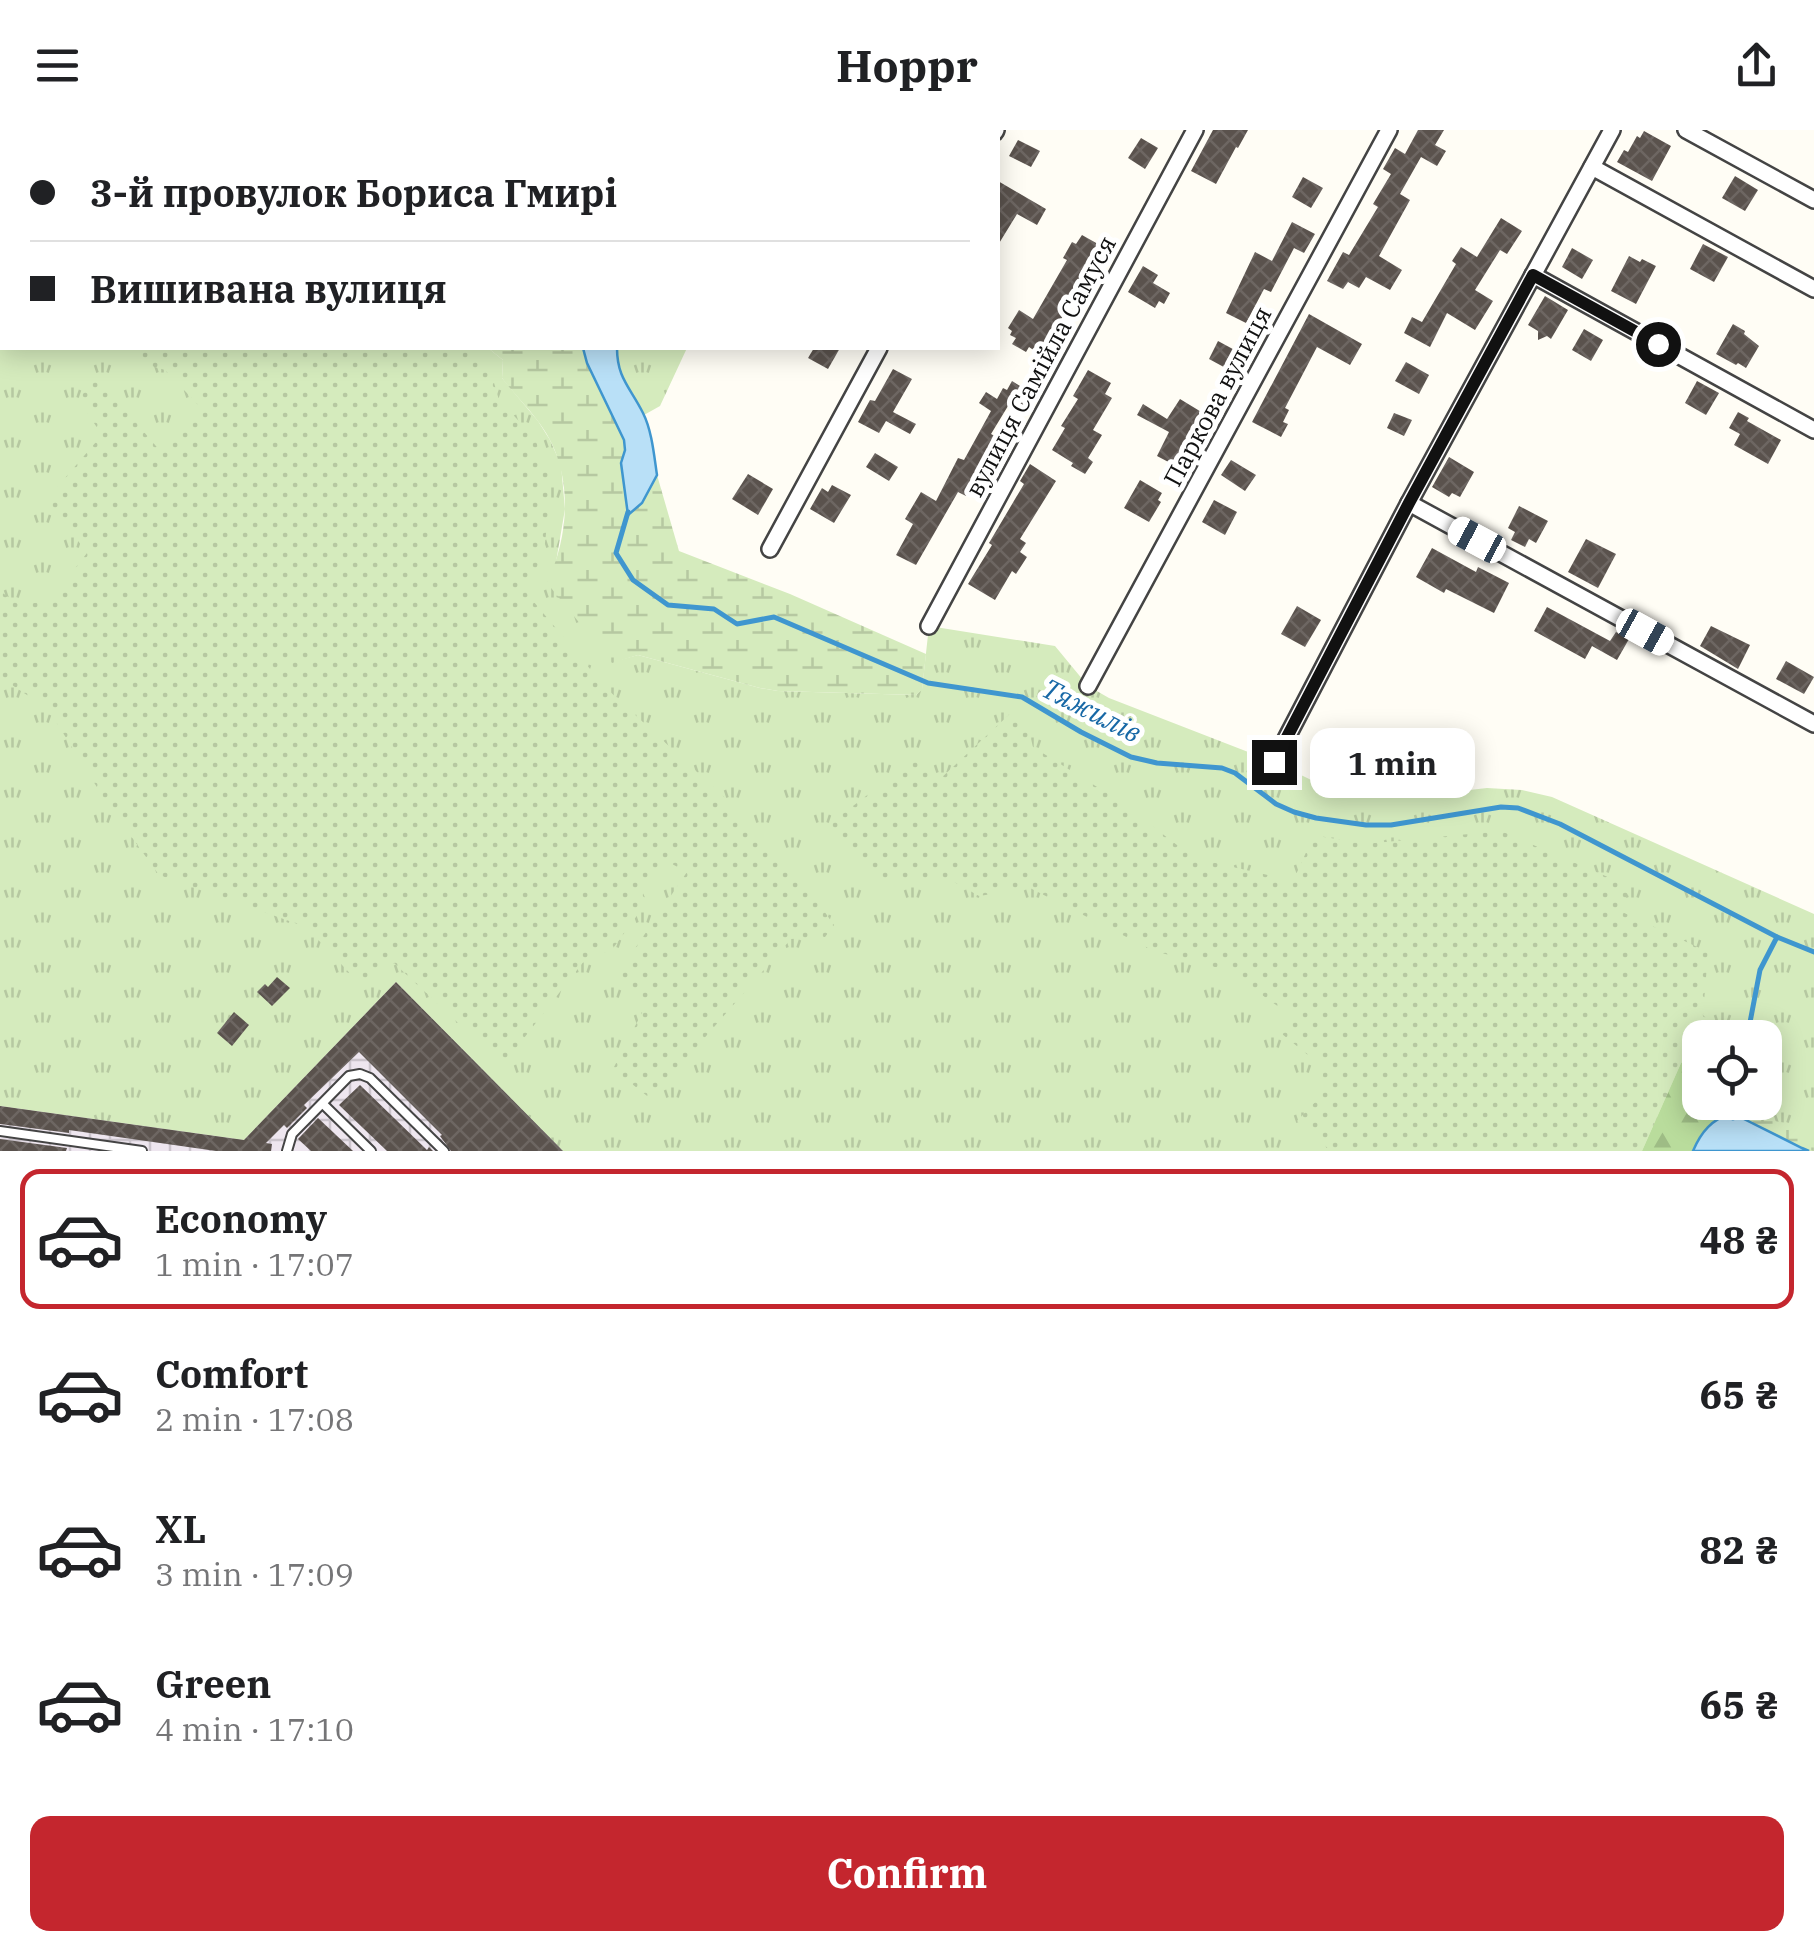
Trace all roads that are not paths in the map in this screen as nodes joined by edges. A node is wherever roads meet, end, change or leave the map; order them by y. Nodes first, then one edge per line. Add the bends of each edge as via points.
1 (1195, 130) edge
2 (1389, 130) edge
3 (1612, 130) edge
4 (1686, 130) edge
5 (1592, 167) junction
6 (1814, 200) edge
7 (1533, 275) junction
8 (1814, 289) edge
9 (877, 350) edge
10 (1814, 430) edge
11 (1409, 503) junction
12 (770, 549) dead end
13 (929, 626) dead end
14 (1088, 686) dead end
15 (1814, 724) edge
16 (1274, 762) dead end
17 (322, 1104) junction
18 (0, 1131) edge
19 (78, 1146) edge
20 (289, 1150) edge
21 (142, 1151) edge
22 (371, 1151) edge
23 (444, 1151) edge

1 - 13 street, вулиця Самійла Самуся
2 - 14 street, Паркова вулиця
3 - 5 street
4 - 6 street
5 - 7 street
5 - 8 street
7 - 10 street
7 - 11 street
9 - 12 street
11 - 15 street
11 - 16 street
17 - 20 lane via 292,1134
17 - 22 lane
17 - 23 lane via 349,1076 360,1074
18 - 19 lane
19 - 21 lane

